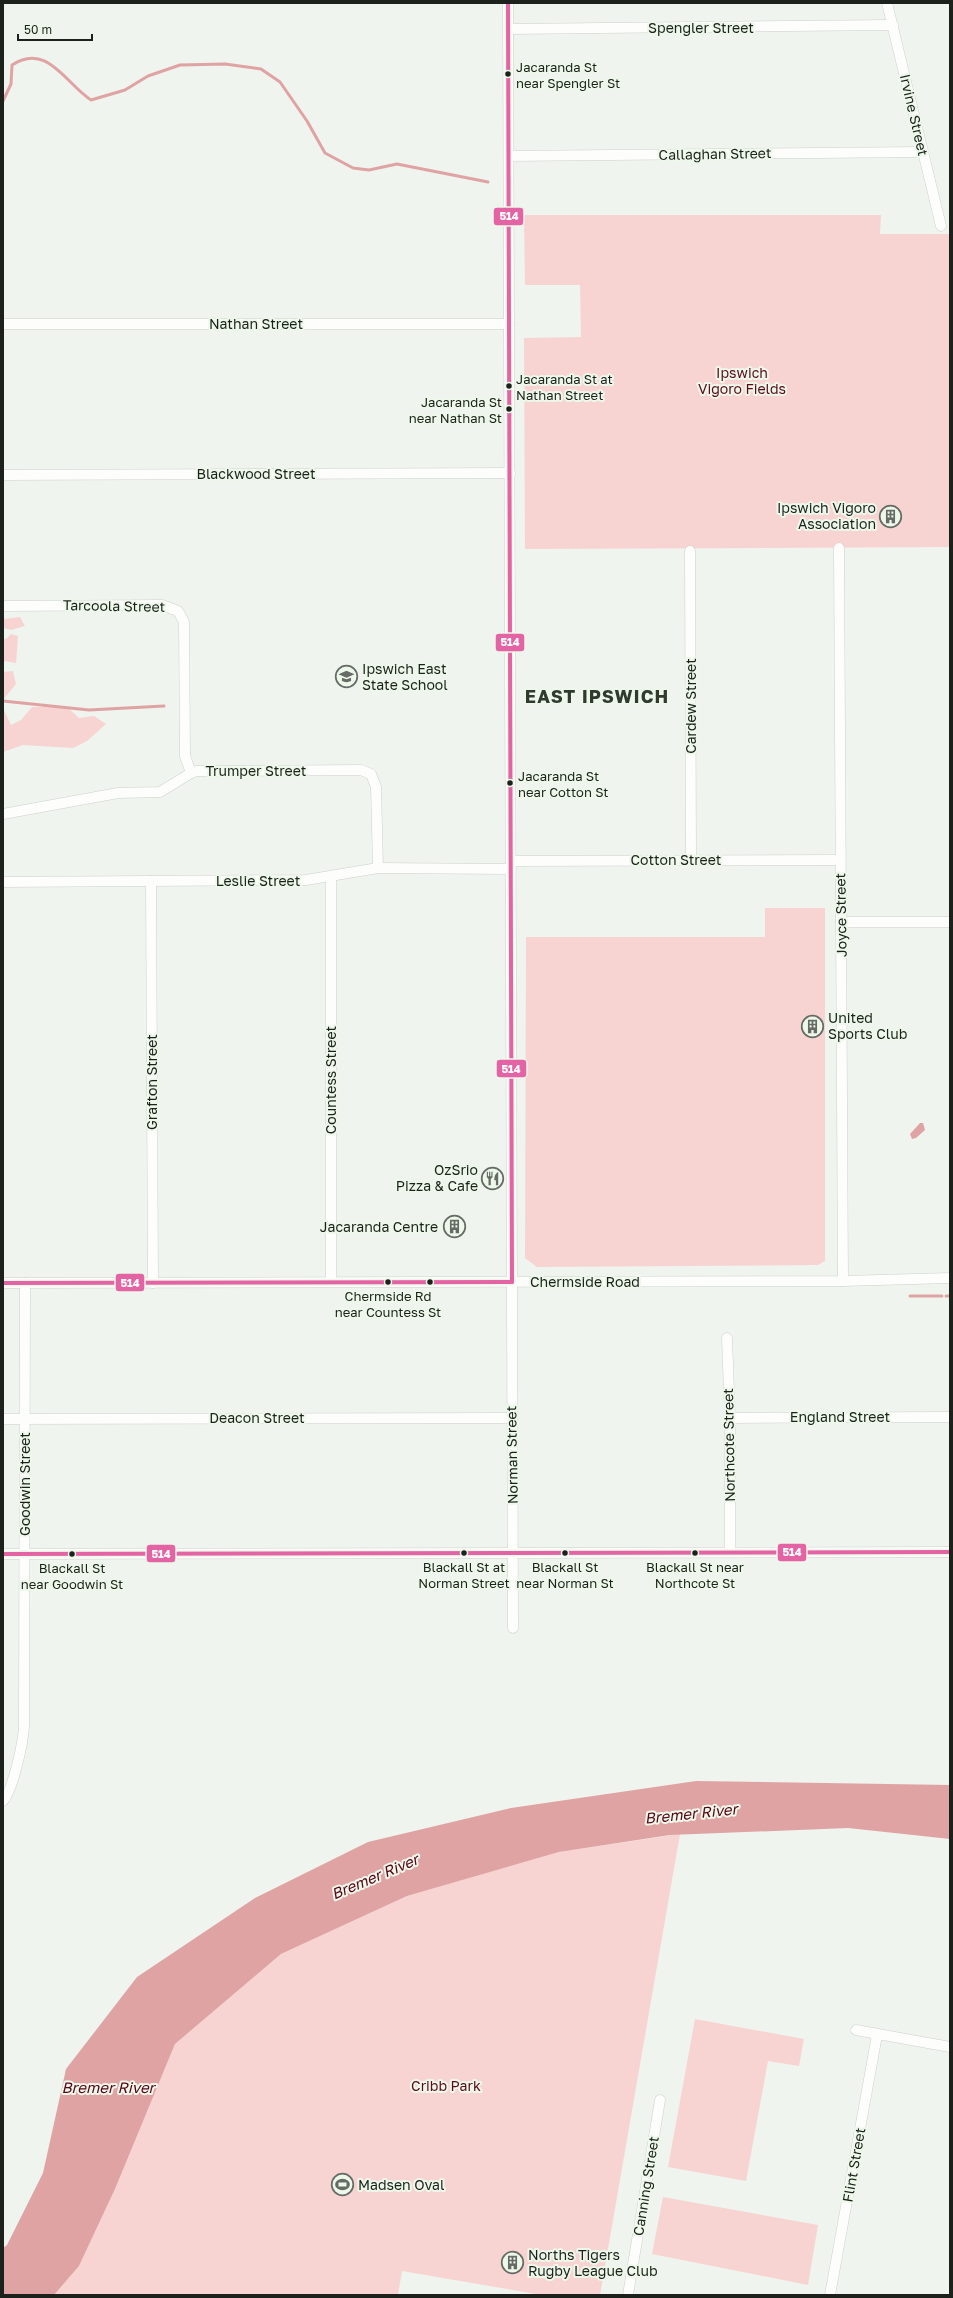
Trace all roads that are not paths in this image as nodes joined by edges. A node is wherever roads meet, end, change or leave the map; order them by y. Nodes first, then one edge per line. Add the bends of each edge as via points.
1 (508, 3) edge
2 (887, 3) edge
3 (893, 25) junction
4 (509, 29) junction
5 (922, 152) junction
6 (509, 156) junction
7 (941, 226) dead end
8 (3, 324) edge
9 (509, 324) junction
10 (510, 473) junction
11 (3, 475) edge
12 (839, 548) dead end
13 (690, 551) dead end
14 (3, 606) edge
15 (191, 773) junction
16 (3, 814) edge
17 (691, 860) junction
18 (840, 860) junction
19 (511, 865) junction
20 (378, 868) junction
21 (331, 878) junction
22 (151, 881) junction
23 (3, 882) edge
24 (841, 922) junction
25 (950, 922) edge
26 (950, 1278) edge
27 (843, 1281) junction
28 (331, 1282) junction
29 (512, 1282) junction
30 (3, 1283) edge
31 (25, 1283) junction
32 (153, 1283) junction
33 (727, 1338) dead end
34 (950, 1417) edge
35 (512, 1418) junction
36 (730, 1418) junction
37 (3, 1419) edge
38 (25, 1419) junction
39 (730, 1552) junction
40 (950, 1552) edge
41 (513, 1553) junction
42 (3, 1554) edge
43 (25, 1554) junction
44 (513, 1628) dead end
45 (3, 1801) edge
46 (856, 2030) dead end
47 (877, 2035) junction
48 (950, 2047) edge
49 (660, 2100) dead end
50 (628, 2295) edge
51 (830, 2295) edge

1 - 4 street, Norman Street
2 - 3 street, Irvine Street
3 - 4 street, Spengler Street
3 - 5 street, Irvine Street
4 - 6 street, Norman Street
5 - 6 street, Callaghan Street
5 - 7 street, Irvine Street
6 - 9 street, Norman Street
8 - 9 street, Nathan Street
9 - 10 street, Norman Street
10 - 11 street, Blackwood Street
10 - 19 street, Norman Street
12 - 18 street, Joyce Street
13 - 17 street, Cardew Street
14 - 15 street, Tarcoola Street via 162,605 178,611 184,622 185,756
15 - 16 street, Trumper Street via 160,792 118,794
15 - 20 street, Trumper Street via 205,770 361,770 371,774 376,787
17 - 18 street, Cotton Street
17 - 19 street, Cotton Street
18 - 24 street, Joyce Street
19 - 20 street, Leslie Street
19 - 29 street, Norman Street
20 - 21 street, Leslie Street
21 - 22 street, Leslie Street
21 - 28 street, Countess Street
22 - 23 street, Leslie Street
22 - 32 street, Grafton Street
24 - 25 street
24 - 27 street, Joyce Street
26 - 27 street, Chermside Road
27 - 29 street, Chermside Road
28 - 29 street, Chermside Road
28 - 32 street, Chermside Road
29 - 35 street, Norman Street
30 - 31 street, Chermside Road
31 - 32 street, Chermside Road
31 - 38 street, Goodwin Street
33 - 36 street, Northcote Street
34 - 36 street, England Street
35 - 38 street, Deacon Street
35 - 41 street, Norman Street
36 - 39 street, Northcote Street
37 - 38 street, Deacon Street
38 - 43 street, Goodwin Street
39 - 40 street
39 - 41 street
41 - 43 street
41 - 44 street, Norman Street
42 - 43 street
43 - 45 street, Goodwin Street via 24,1733 21,1750
46 - 47 street
47 - 48 street
47 - 51 street, Flint Street
49 - 50 street, Canning Street

